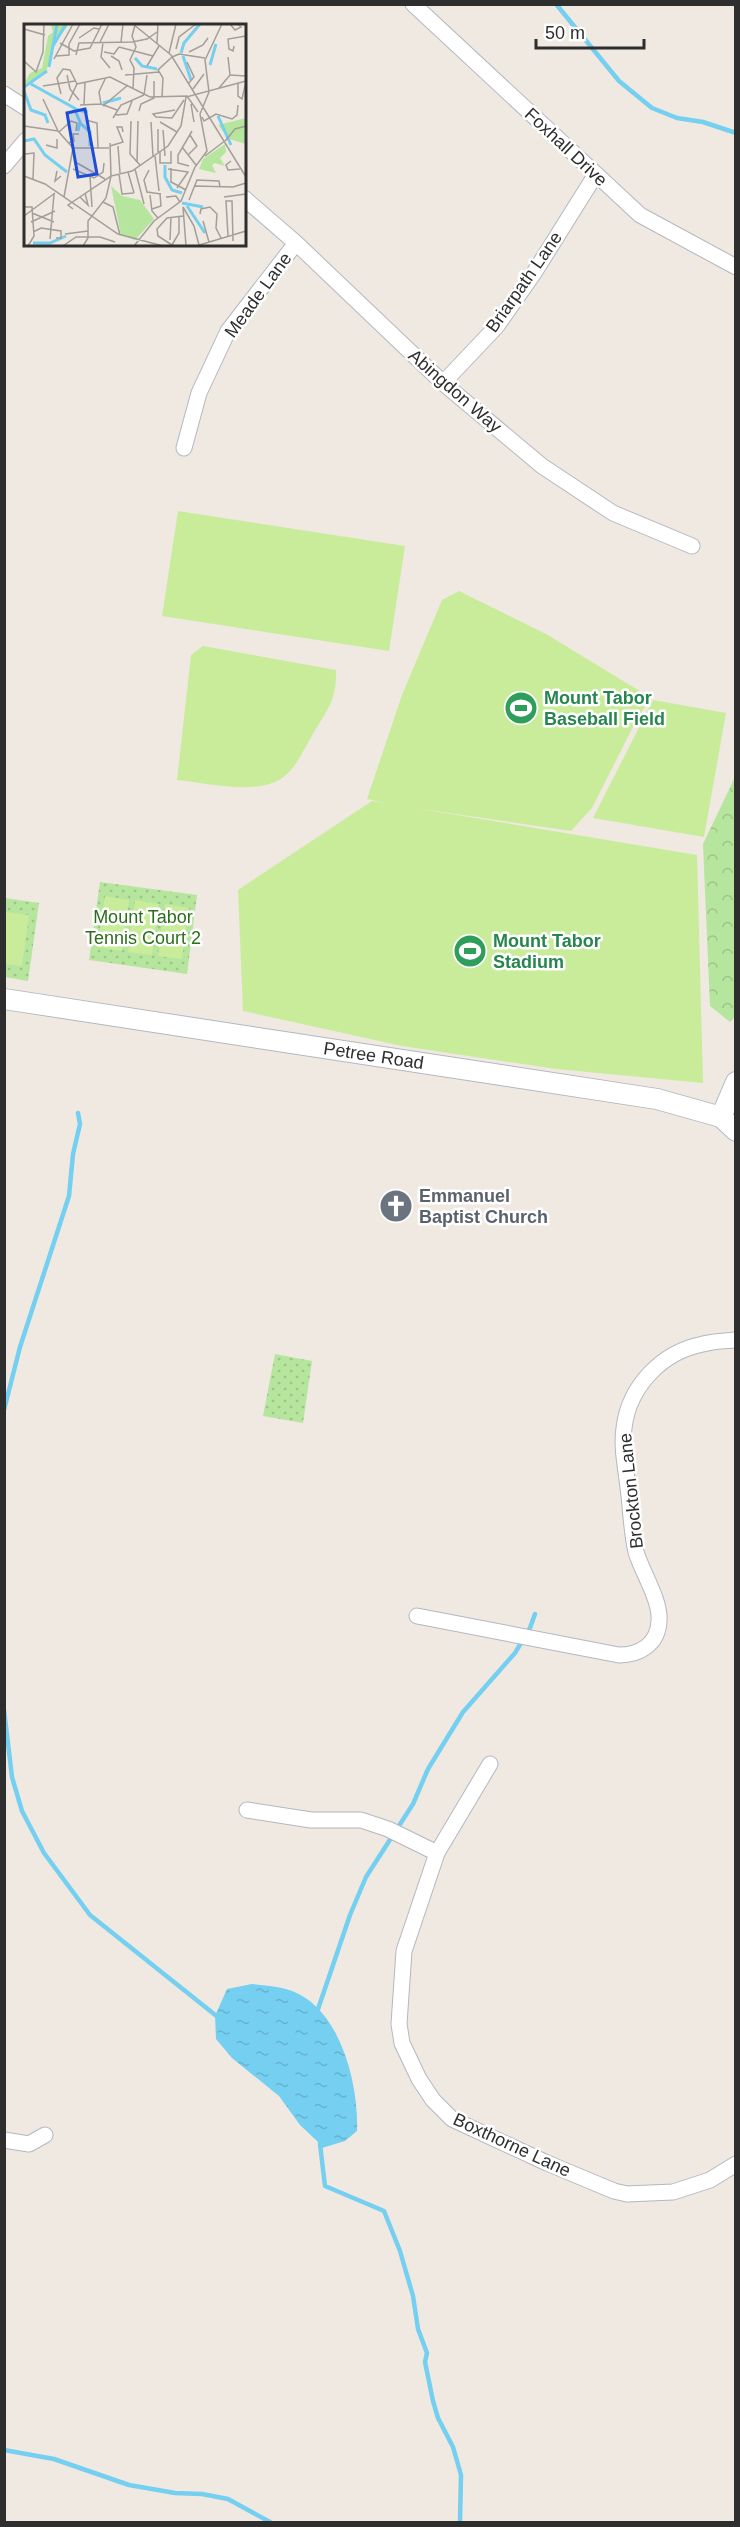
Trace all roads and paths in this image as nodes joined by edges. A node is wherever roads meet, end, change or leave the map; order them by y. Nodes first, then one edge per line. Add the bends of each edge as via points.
1 (413, 4) edge
2 (4, 94) edge
3 (24, 107) edge
4 (24, 142) edge
5 (4, 166) edge
6 (596, 174) junction
7 (246, 200) edge
8 (296, 243) junction
9 (735, 267) edge
10 (443, 383) junction
11 (184, 448) dead end
12 (692, 546) dead end
13 (4, 999) edge
14 (735, 1082) edge
15 (721, 1117) junction
16 (735, 1131) edge
17 (735, 1340) edge
18 (417, 1616) dead end
19 (490, 1764) dead end
20 (247, 1810) dead end
21 (437, 1853) junction
22 (45, 2135) dead end
23 (4, 2140) edge
24 (735, 2164) edge

1 - 6 street, Foxhall Drive
2 - 3 street
4 - 5 street
6 - 9 street, Foxhall Drive via 640,215
6 - 10 street, Briarpath Lane via 496,326
7 - 8 street, Abingdon Way
8 - 10 street, Abingdon Way
8 - 11 street, Meade Lane via 228,331 199,393
10 - 12 street, Abingdon Way via 542,466 613,513
13 - 15 street, Petree Road via 657,1098
14 - 15 street
15 - 16 street, Petree Road
17 - 18 street, Brockton Lane via 704,1343 670,1356 643,1380 626,1418 624,1453 636,1550 660,1619 654,1639 646,1647 637,1653 619,1655
19 - 21 street, Boxthorne Lane
20 - 21 street via 311,1820 361,1821 388,1829
21 - 24 street, Boxthorne Lane via 404,1951 399,2024 406,2055 442,2110 469,2128 627,2194 692,2188
22 - 23 street via 29,2144

